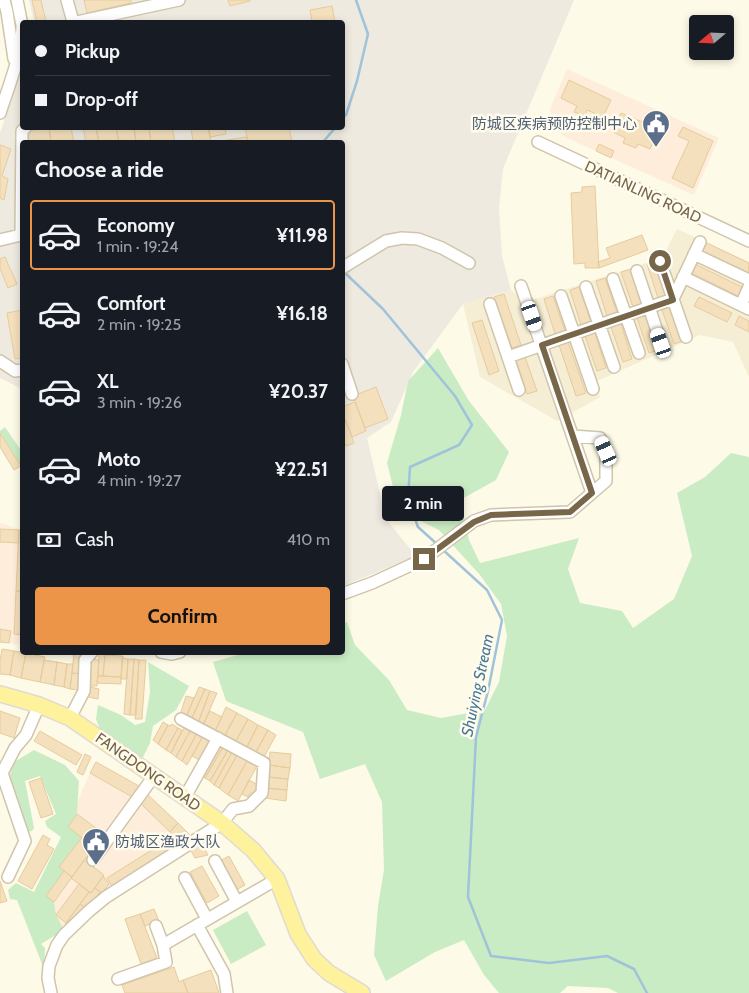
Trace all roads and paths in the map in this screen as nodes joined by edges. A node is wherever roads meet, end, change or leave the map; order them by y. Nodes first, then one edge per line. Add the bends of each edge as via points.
1 (4, 0) edge
2 (17, 0) edge
3 (67, 0) edge
4 (179, 0) edge
5 (160, 2) edge
6 (21, 20) edge
7 (72, 20) edge
8 (85, 20) edge
9 (20, 47) edge
10 (15, 66) junction
11 (0, 113) edge
12 (538, 142) dead end
13 (20, 235) edge
14 (0, 240) edge
15 (749, 241) edge
16 (700, 242) dead end
17 (694, 254) junction
18 (660, 261) dead end
19 (469, 263) dead end
20 (345, 266) edge
21 (636, 271) dead end
22 (683, 278) junction
23 (613, 279) dead end
24 (749, 280) edge
25 (521, 286) dead end
26 (586, 287) dead end
27 (749, 287) edge
28 (561, 296) dead end
29 (673, 300) junction
30 (490, 304) dead end
31 (745, 307) edge
32 (649, 308) junction
33 (626, 316) junction
34 (599, 325) junction
35 (574, 334) junction
36 (686, 337) dead end
37 (661, 343) dead end
38 (542, 345) junction
39 (639, 353) dead end
40 (508, 357) junction
41 (0, 361) edge
42 (614, 367) dead end
43 (20, 370) edge
44 (345, 373) edge
45 (592, 389) dead end
46 (519, 390) dead end
47 (352, 394) dead end
48 (573, 436) junction
49 (592, 493) junction
50 (345, 593) edge
51 (89, 655) edge
52 (0, 694) edge
53 (39, 705) junction
54 (70, 718) junction
55 (181, 718) dead end
56 (218, 738) junction
57 (154, 776) junction
58 (185, 797) junction
59 (222, 823) junction
60 (93, 860) dead end
61 (215, 862) dead end
62 (8, 877) dead end
63 (185, 878) dead end
64 (277, 879) junction
65 (237, 902) junction
66 (207, 919) junction
67 (156, 926) dead end
68 (197, 926) junction
69 (163, 945) junction
70 (118, 979) dead end
71 (51, 993) edge
72 (227, 993) edge
73 (362, 993) edge

1 - 10 street
2 - 6 street
3 - 7 street
4 - 5 street
5 - 8 street
9 - 10 street
10 - 11 street
12 - 15 street, DATIANLING ROAD
13 - 14 street
16 - 17 street
17 - 22 street
17 - 24 street
18 - 29 street
19 - 20 street via 418,238 402,238 386,242
21 - 32 street
22 - 29 street
22 - 31 street
23 - 33 street
25 - 38 street
26 - 34 street
27 - 31 street
28 - 35 street
29 - 32 street
29 - 36 street
30 - 40 street
32 - 33 street
32 - 37 street
33 - 34 street
33 - 39 street
34 - 35 street
34 - 42 street
35 - 38 street
35 - 45 street
38 - 40 street
38 - 48 street
40 - 46 street
41 - 43 street via 15,371
44 - 47 street
48 - 49 street
48 - 49 street via 600,438 606,451 606,481
49 - 50 street via 570,512 491,515 474,522 424,559
51 - 54 street via 85,660 84,691
52 - 53 main road, FANGDONG ROAD
53 - 54 main road, FANGDONG ROAD
53 - 62 street via 26,735 2,772 25,841
54 - 57 main road, FANGDONG ROAD
55 - 56 street
56 - 58 street
56 - 59 street via 264,764 262,793 249,806 233,809
57 - 58 main road, FANGDONG ROAD
57 - 60 street
58 - 59 main road, FANGDONG ROAD
59 - 64 main road, FANGDONG ROAD via 253,850
59 - 71 street via 106,897 64,934 56,945 49,966
61 - 65 street
63 - 66 street
64 - 65 street
64 - 73 main road, FANGDONG ROAD via 298,934 314,959 329,973
65 - 66 street
66 - 68 street
67 - 69 street
68 - 69 street
68 - 72 street via 224,974
69 - 70 street via 166,962

